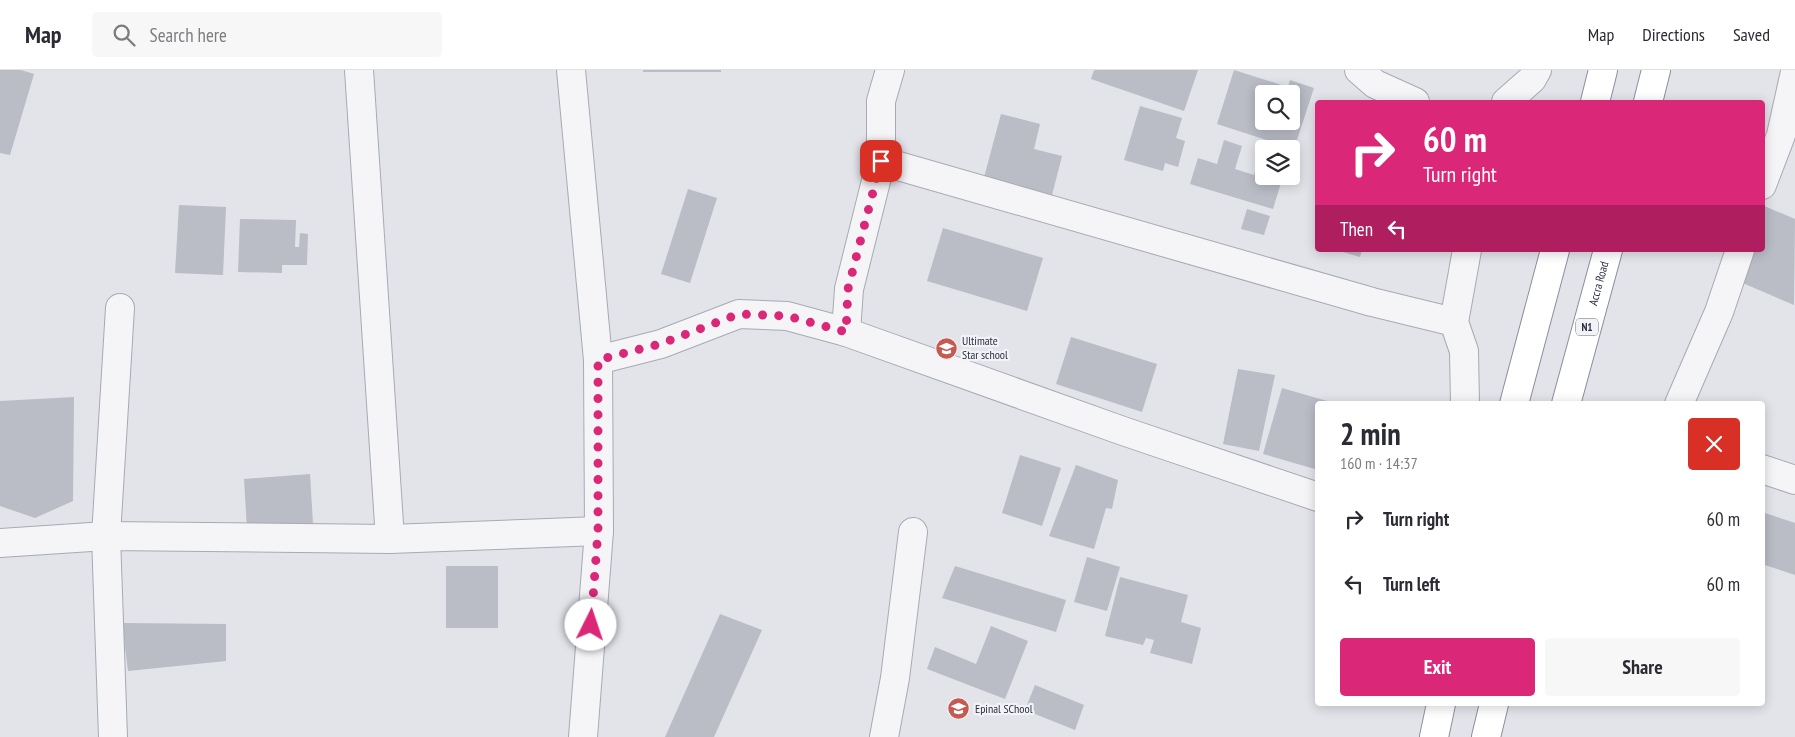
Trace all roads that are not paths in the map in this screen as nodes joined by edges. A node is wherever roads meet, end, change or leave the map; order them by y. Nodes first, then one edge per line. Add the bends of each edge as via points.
1 (359, 70) edge
2 (571, 70) edge
3 (890, 70) edge
4 (1359, 70) edge
5 (1536, 70) edge
6 (1603, 70) edge
7 (1656, 70) edge
8 (1795, 72) edge
9 (1411, 100) edge
10 (1508, 100) edge
11 (1596, 100) edge
12 (1648, 100) edge
13 (881, 161) junction
14 (1765, 177) edge
15 (1467, 252) edge
16 (1554, 252) edge
17 (1607, 252) edge
18 (1739, 252) edge
19 (120, 308) dead end
20 (1454, 322) junction
21 (846, 332) junction
22 (598, 360) junction
23 (1465, 401) edge
24 (1515, 401) edge
25 (1567, 401) edge
26 (1680, 401) edge
27 (1765, 470) edge
28 (1795, 480) edge
29 (1315, 496) edge
30 (598, 531) junction
31 (913, 532) dead end
32 (106, 536) junction
33 (390, 539) junction
34 (0, 543) edge
35 (1441, 706) edge
36 (1494, 706) edge
37 (113, 737) edge
38 (583, 737) edge
39 (884, 737) edge
40 (1434, 737) edge
41 (1486, 737) edge

1 - 33 street
2 - 22 street
3 - 13 street via 881,100
4 - 9 street via 1375,84
5 - 10 street via 1532,78
6 - 11 highway
7 - 12 highway
8 - 14 street via 1781,135
13 - 20 street via 1372,302
13 - 21 street via 848,289
15 - 20 street
16 - 24 highway
17 - 25 highway, Accra Road / N1
18 - 26 street via 1719,312
19 - 32 street
20 - 23 street via 1464,351
21 - 22 street via 787,316 739,314 660,344
21 - 29 street
22 - 30 street
27 - 28 street
30 - 33 street
30 - 38 street
31 - 39 street via 895,678
32 - 33 street
32 - 34 street
32 - 37 street
35 - 40 highway
36 - 41 highway

